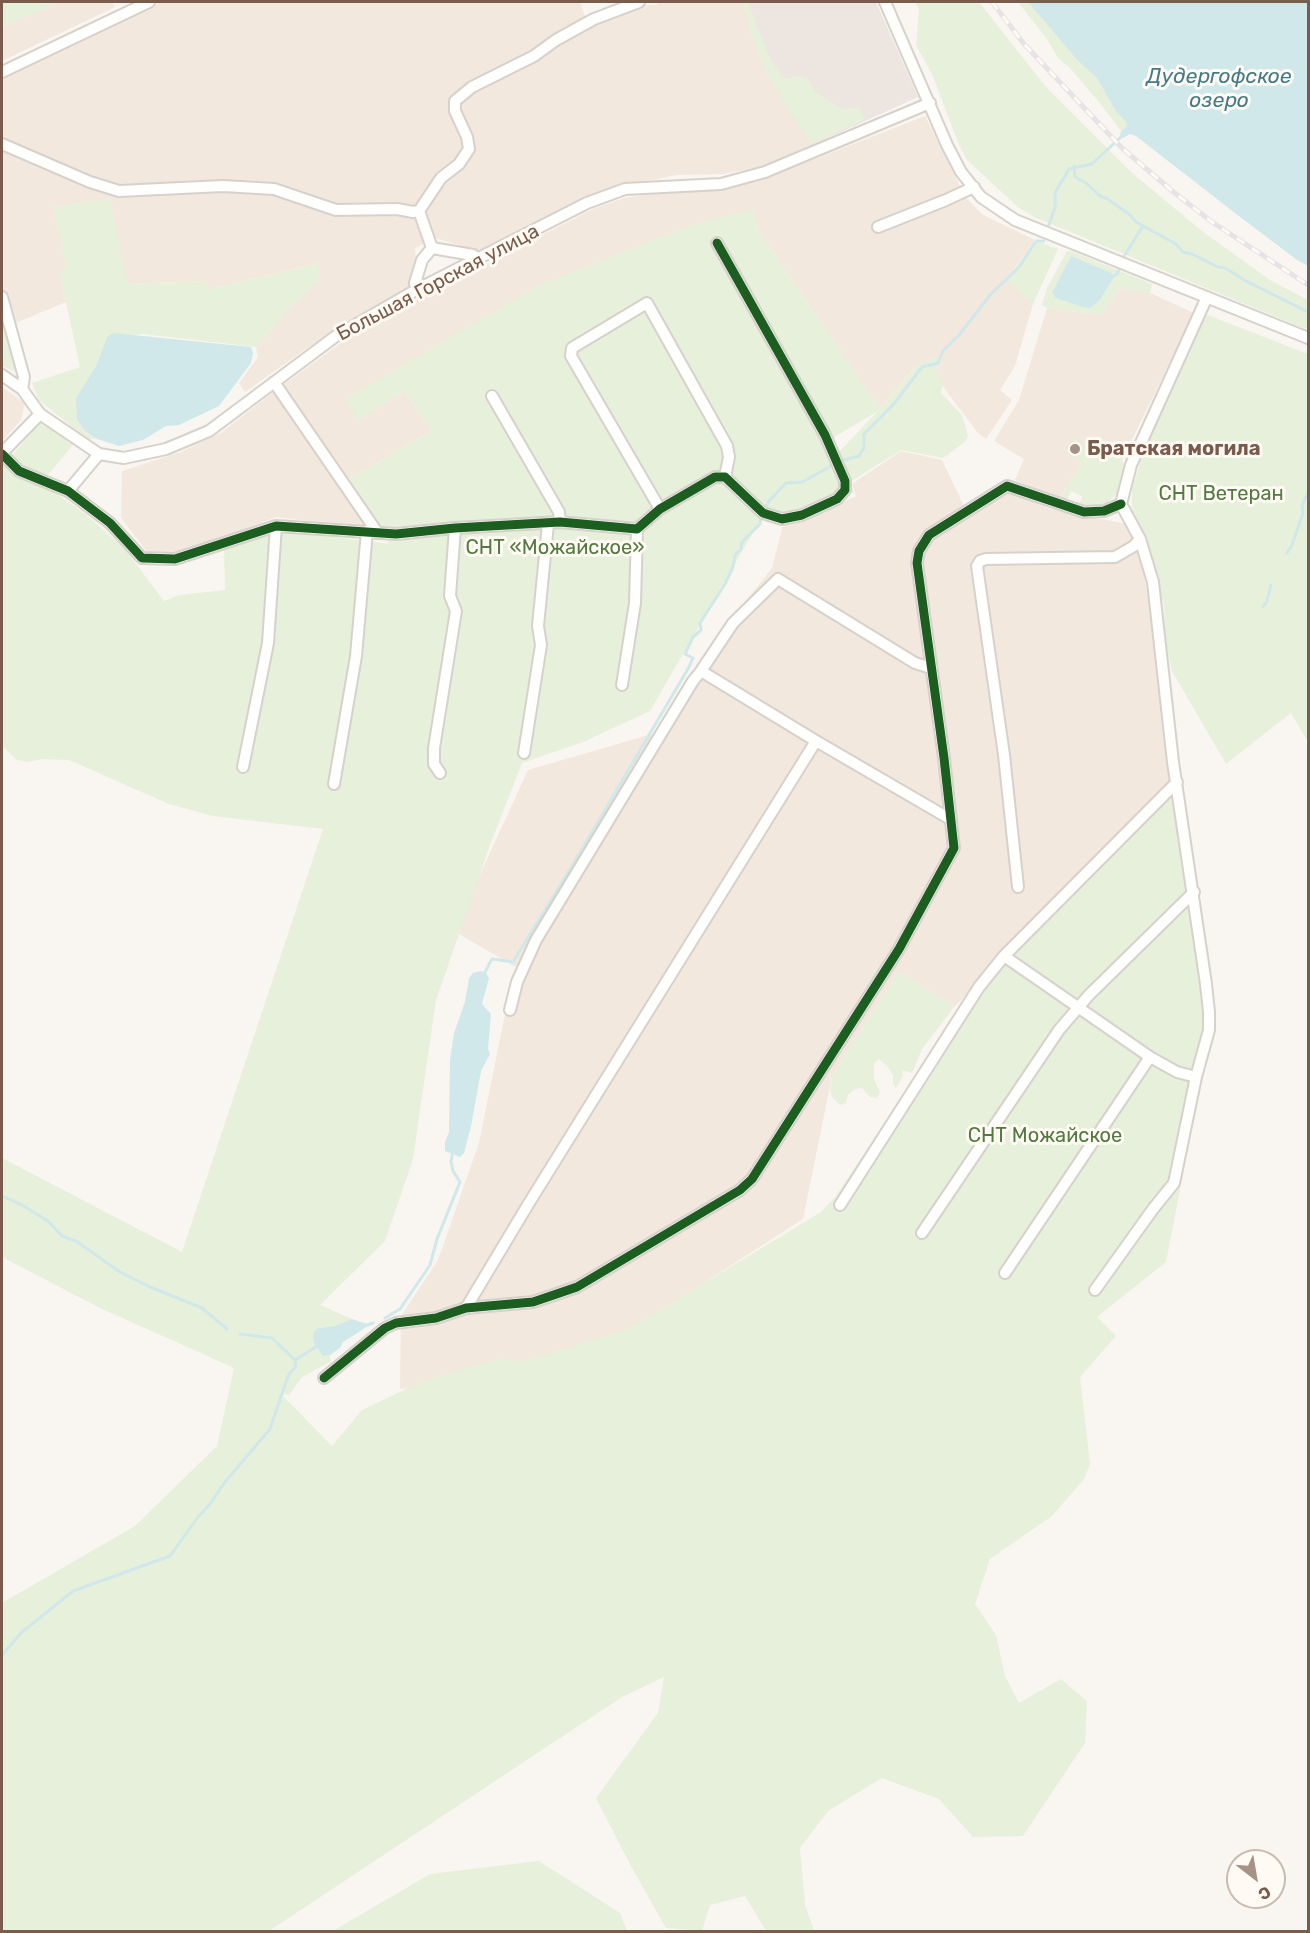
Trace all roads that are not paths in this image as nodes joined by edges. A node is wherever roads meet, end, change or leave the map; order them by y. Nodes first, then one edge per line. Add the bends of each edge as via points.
1 (149, 2) edge
2 (639, 2) edge
3 (885, 2) edge
4 (2, 72) edge
5 (930, 103) junction
6 (2, 144) edge
7 (974, 188) junction
8 (419, 211) junction
9 (878, 227) dead end
10 (717, 243) dead end
11 (432, 248) junction
12 (479, 260) junction
13 (416, 290) junction
14 (2, 297) edge
15 (1207, 297) junction
16 (1308, 338) edge
17 (2, 375) edge
18 (274, 382) junction
19 (22, 389) junction
20 (492, 396) dead end
21 (40, 414) junction
22 (2, 454) edge
23 (99, 454) junction
24 (725, 477) junction
25 (68, 490) junction
26 (1121, 504) junction
27 (660, 509) junction
28 (560, 522) junction
29 (548, 524) junction
30 (276, 526) junction
31 (455, 528) junction
32 (637, 529) junction
33 (372, 532) junction
34 (1140, 539) junction
35 (931, 668) junction
36 (701, 671) junction
37 (622, 685) dead end
38 (816, 741) junction
39 (525, 753) dead end
40 (243, 767) dead end
41 (440, 773) dead end
42 (1177, 782) junction
43 (334, 784) dead end
44 (950, 819) junction
45 (1018, 887) dead end
46 (1194, 892) junction
47 (1004, 956) junction
48 (1078, 1006) junction
49 (510, 1010) dead end
50 (1150, 1057) junction
51 (1196, 1077) junction
52 (840, 1205) dead end
53 (922, 1233) dead end
54 (1005, 1273) dead end
55 (1095, 1290) dead end
56 (466, 1308) junction
57 (324, 1378) dead end

1 - 4 street
2 - 8 street via 594,19 534,56 472,87 455,101 469,148 459,164 441,178
3 - 5 street
5 - 7 street via 947,145
5 - 12 street, Большая Горская улица via 765,172 721,184 625,189 587,203
6 - 8 street via 119,191 223,186 274,189 336,210
7 - 9 street
7 - 15 street via 1015,220
8 - 11 street
10 - 24 street via 825,435 845,481 845,490 837,499 811,511 782,519 763,513
11 - 12 street via 473,255
11 - 13 street via 422,260
12 - 13 street, Большая Горская улица
13 - 18 street, Большая Горская улица via 336,336
14 - 19 street via 24,377
15 - 16 street
15 - 26 street via 1131,465
17 - 19 street, Большая Горская улица
18 - 23 street, Большая Горская улица via 208,431 166,449 124,458
18 - 33 street
19 - 21 street, Большая Горская улица
20 - 28 street via 559,512
21 - 22 street
21 - 23 street, Большая Горская улица
22 - 25 street via 19,471
23 - 25 street
24 - 27 street via 715,477
24 - 27 street via 727,446 646,303 572,348 572,356
25 - 30 street via 110,523 142,558 175,559
26 - 34 street
26 - 35 street via 1104,511 1084,512 1006,486 929,536 917,562
27 - 32 street
28 - 29 street
28 - 32 street
29 - 31 street
29 - 39 street via 538,626 541,645
30 - 33 street
30 - 40 street via 268,643
31 - 33 street via 396,534
31 - 41 street via 450,596 456,610 434,748 434,764
32 - 37 street via 634,603
33 - 43 street
34 - 42 street via 1152,582
34 - 45 street via 1115,557 986,559 977,566
35 - 36 street via 915,663 778,579 733,623
35 - 44 street
36 - 38 street
36 - 49 street via 537,940 516,982
38 - 44 street
38 - 56 street
42 - 46 street
42 - 47 street
44 - 56 street via 954,848 899,949 752,1179 740,1190 577,1287 534,1302
46 - 48 street
46 - 51 street via 1209,1012 1209,1030
47 - 48 street
47 - 52 street via 979,987
48 - 50 street
48 - 53 street
50 - 51 street
50 - 54 street
51 - 55 street via 1174,1183
56 - 57 street via 385,1328

